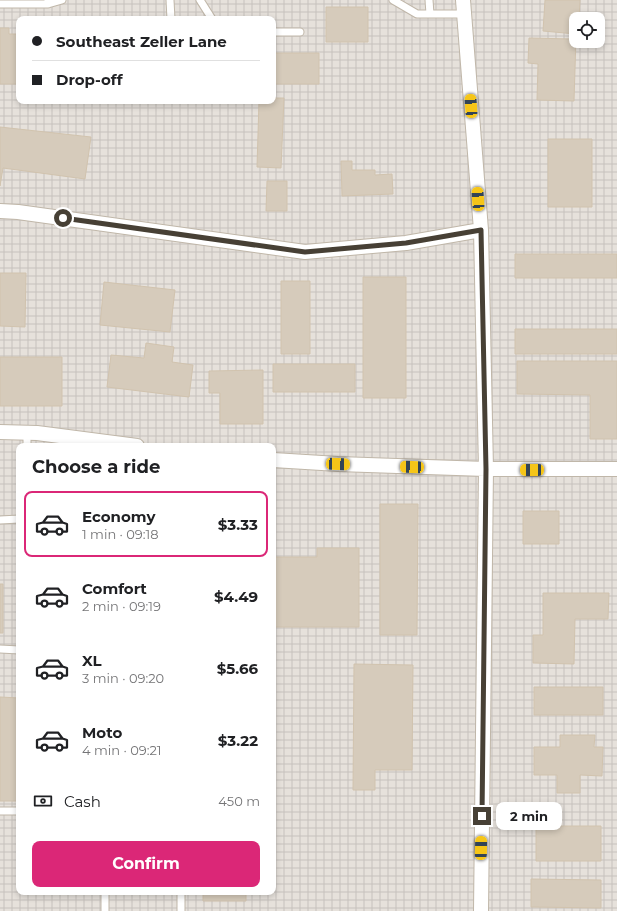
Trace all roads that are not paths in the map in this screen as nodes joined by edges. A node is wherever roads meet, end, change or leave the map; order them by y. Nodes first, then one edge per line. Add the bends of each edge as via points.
1 (62, 0) edge
2 (170, 0) edge
3 (200, 0) edge
4 (393, 0) edge
5 (429, 0) edge
6 (48, 2) edge
7 (0, 4) edge
8 (464, 7) edge
9 (430, 14) junction
10 (171, 16) edge
11 (210, 16) edge
12 (276, 32) edge
13 (300, 32) dead end
14 (0, 211) edge
15 (481, 230) junction
16 (0, 432) edge
17 (27, 439) edge
18 (88, 443) edge
19 (276, 460) edge
20 (486, 469) junction
21 (617, 469) edge
22 (16, 519) edge
23 (0, 520) edge
24 (0, 649) edge
25 (16, 650) edge
26 (0, 810) edge
27 (16, 811) edge
28 (105, 895) edge
29 (181, 895) edge
30 (105, 911) edge
31 (180, 911) edge
32 (481, 911) edge

1 - 6 lane
2 - 10 lane
3 - 11 lane
4 - 9 lane via 417,14
5 - 9 lane
6 - 7 lane
8 - 9 lane
8 - 15 street
12 - 13 lane
14 - 15 street via 305,252 406,243
15 - 20 street
16 - 17 street
17 - 18 street
19 - 20 street
20 - 21 street
20 - 32 street
22 - 23 lane
24 - 25 lane
26 - 27 lane
28 - 30 lane
29 - 31 lane

